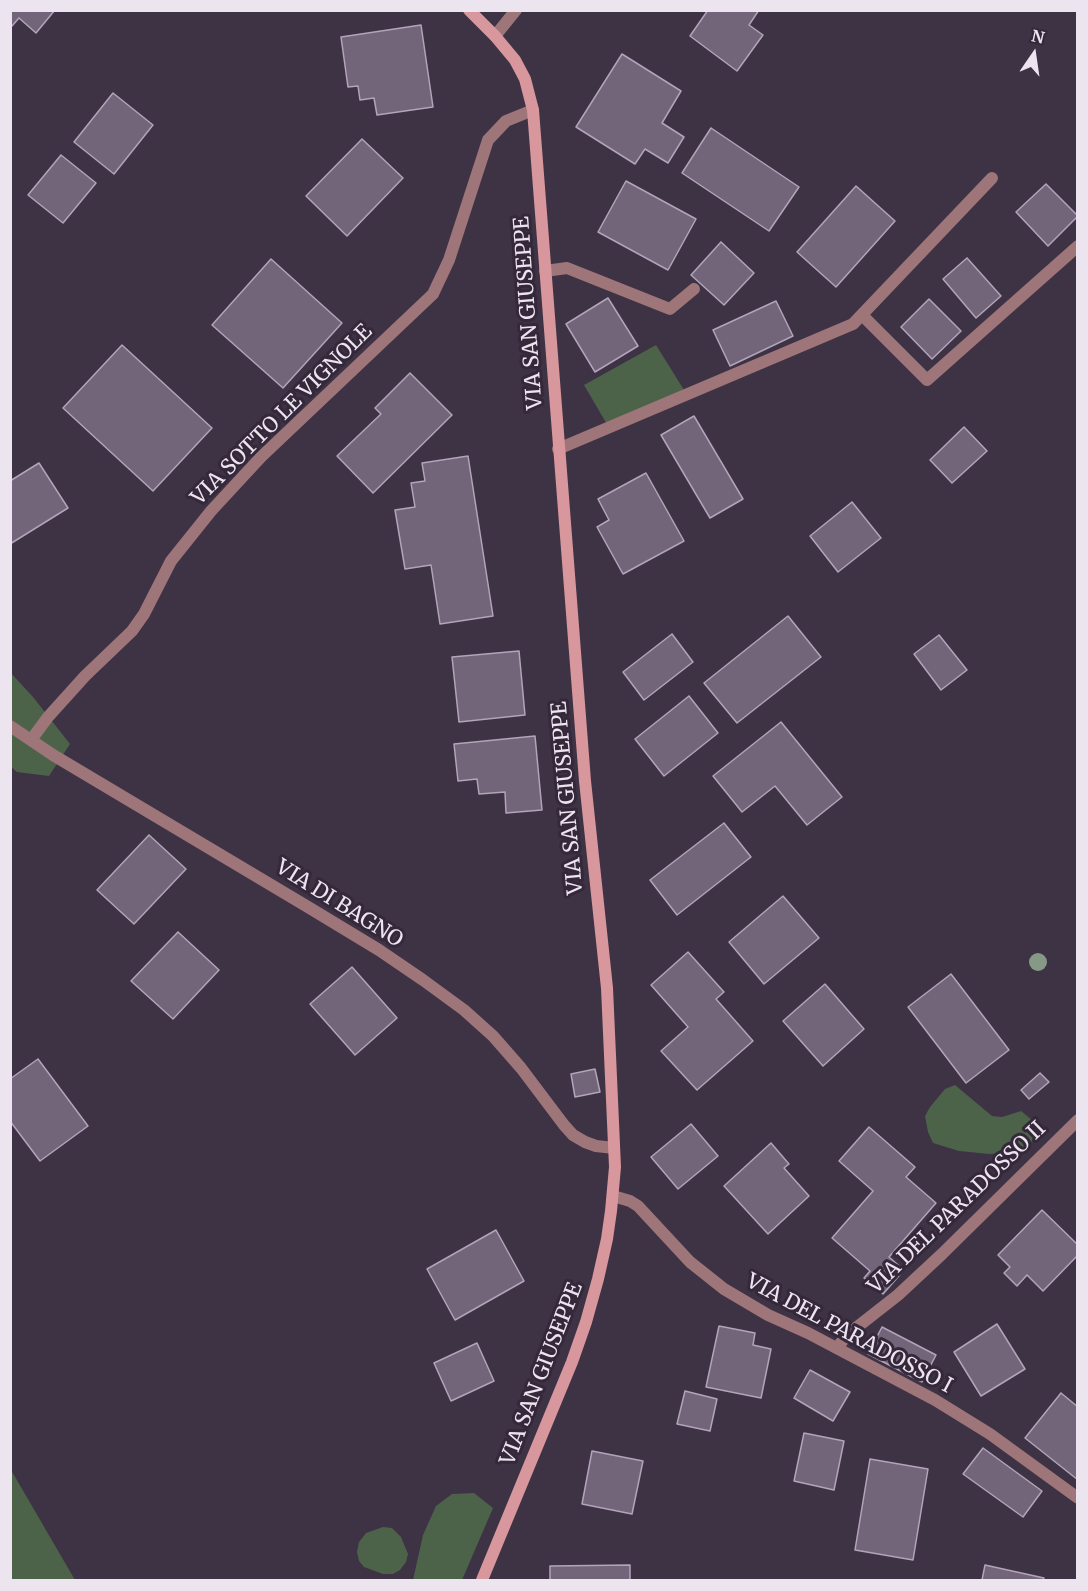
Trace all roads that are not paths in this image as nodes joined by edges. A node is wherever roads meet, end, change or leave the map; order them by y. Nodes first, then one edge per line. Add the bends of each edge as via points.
1 (469, 10) edge
2 (516, 10) edge
3 (495, 36) junction
4 (533, 110) junction
5 (992, 178) dead end
6 (1077, 246) edge
7 (545, 271) junction
8 (694, 289) dead end
9 (862, 315) junction
10 (558, 449) junction
11 (10, 726) edge
12 (31, 740) junction
13 (1077, 1120) edge
14 (614, 1148) junction
15 (613, 1196) junction
16 (837, 1348) junction
17 (1077, 1498) edge
18 (482, 1581) edge

1 - 3 main road, VIA SAN GIUSEPPE
2 - 3 street
3 - 4 main road, VIA SAN GIUSEPPE via 520,69
4 - 7 main road, VIA SAN GIUSEPPE
4 - 12 street, VIA SOTTO LE VIGNOLE via 506,121 488,140 449,260 433,294 261,457 211,511 171,561 132,631 85,676
5 - 9 street
6 - 9 street via 927,380
7 - 8 street via 567,268 670,309
7 - 10 main road, VIA SAN GIUSEPPE
9 - 10 street via 853,324
10 - 14 main road, VIA SAN GIUSEPPE via 585,781 607,988
11 - 12 street, VIA DI BAGNO
12 - 14 street, VIA DI BAGNO via 423,980 493,1036 573,1135 596,1146
13 - 16 street, VIA DEL PARADOSSO II via 942,1254 847,1335
14 - 15 main road, VIA SAN GIUSEPPE
15 - 16 street, VIA DEL PARADOSSO I via 638,1206 690,1262 724,1289
15 - 18 main road, VIA SAN GIUSEPPE via 586,1322
16 - 17 street, VIA DEL PARADOSSO I via 981,1428

